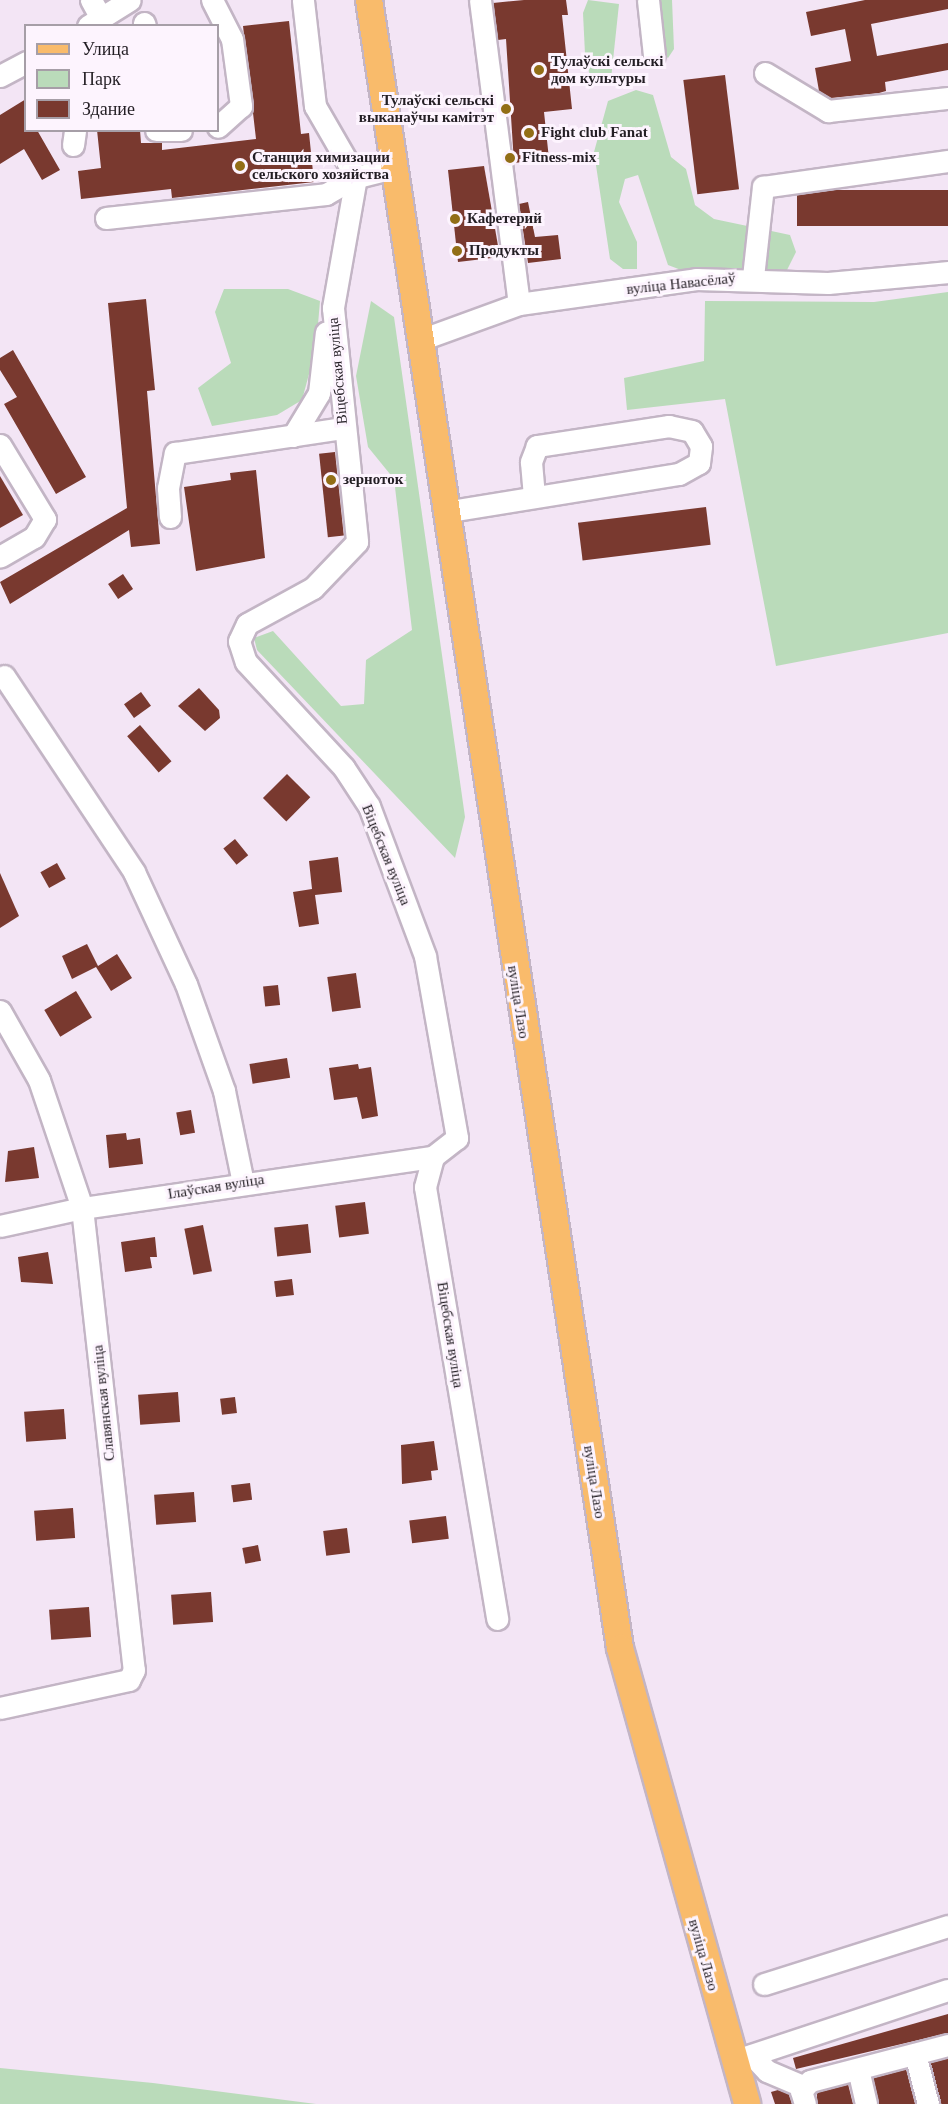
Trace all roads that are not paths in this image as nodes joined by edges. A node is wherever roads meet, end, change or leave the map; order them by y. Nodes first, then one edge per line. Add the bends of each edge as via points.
1 (130, 0) edge
2 (212, 0) edge
3 (303, 0) edge
4 (369, 0) edge
5 (480, 0) edge
6 (648, 0) edge
7 (93, 14) edge
8 (654, 55) dead end
9 (24, 63) edge
10 (765, 74) dead end
11 (0, 76) edge
12 (948, 98) edge
13 (219, 126) edge
14 (948, 161) edge
15 (393, 168) junction
16 (356, 177) junction
17 (106, 218) dead end
18 (948, 272) edge
19 (753, 277) junction
20 (519, 304) junction
21 (333, 308) junction
22 (420, 340) junction
23 (343, 428) junction
24 (293, 436) junction
25 (0, 445) edge
26 (534, 497) junction
27 (444, 512) junction
28 (170, 518) dead end
29 (0, 556) edge
30 (4, 676) dead end
31 (0, 1011) edge
32 (433, 1157) junction
33 (243, 1183) junction
34 (82, 1208) junction
35 (0, 1226) edge
36 (497, 1619) dead end
37 (0, 1708) edge
38 (948, 1926) edge
39 (764, 1984) dead end
40 (948, 1990) edge
41 (948, 2045) edge
42 (915, 2054) junction
43 (743, 2058) junction
44 (858, 2069) junction
45 (804, 2095) edge
46 (747, 2104) edge
47 (867, 2104) edge
48 (928, 2104) edge

1 - 7 street
2 - 13 street via 232,39 241,106
3 - 16 street via 315,106
4 - 15 main road, вуліца Лазо
5 - 20 street
6 - 8 street
9 - 11 street
10 - 12 street via 828,111
14 - 19 street via 763,187
15 - 16 street
15 - 22 main road, вуліца Лазо
16 - 17 street via 326,194
16 - 21 street, Віцебская вуліца
18 - 19 street, вуліца Навасёлаў via 828,283
19 - 20 street, вуліца Навасёлаў via 696,279
20 - 22 street, вуліца Навасёлаў
21 - 23 street, Віцебская вуліца
21 - 24 street via 318,393
22 - 27 main road, вуліца Лазо
23 - 24 street
23 - 32 street, Віцебская вуліца via 357,542 313,588 247,624 239,641 246,662 344,768 369,806 421,945 457,1138
24 - 28 street via 175,453 168,488
25 - 29 street via 45,519 34,537
26 - 26 street via 680,474 699,462 700,446 692,431 669,426 537,446 531,462
26 - 27 street
27 - 43 main road, вуліца Лазо via 620,1648
30 - 33 street via 143,893 186,984 224,1092
31 - 34 street, Славянская вуліца via 39,1080
32 - 33 street, Ілаўская вуліца
32 - 36 street, Віцебская вуліца via 425,1187
33 - 34 street, Ілаўская вуліца
34 - 35 street, Ілаўская вуліца
34 - 37 street, Славянская вуліца via 134,1670 129,1680
38 - 39 street
40 - 43 street
41 - 42 street
42 - 44 street
42 - 48 street
43 - 45 street
43 - 46 main road, вуліца Лазо
44 - 45 street
44 - 47 street

